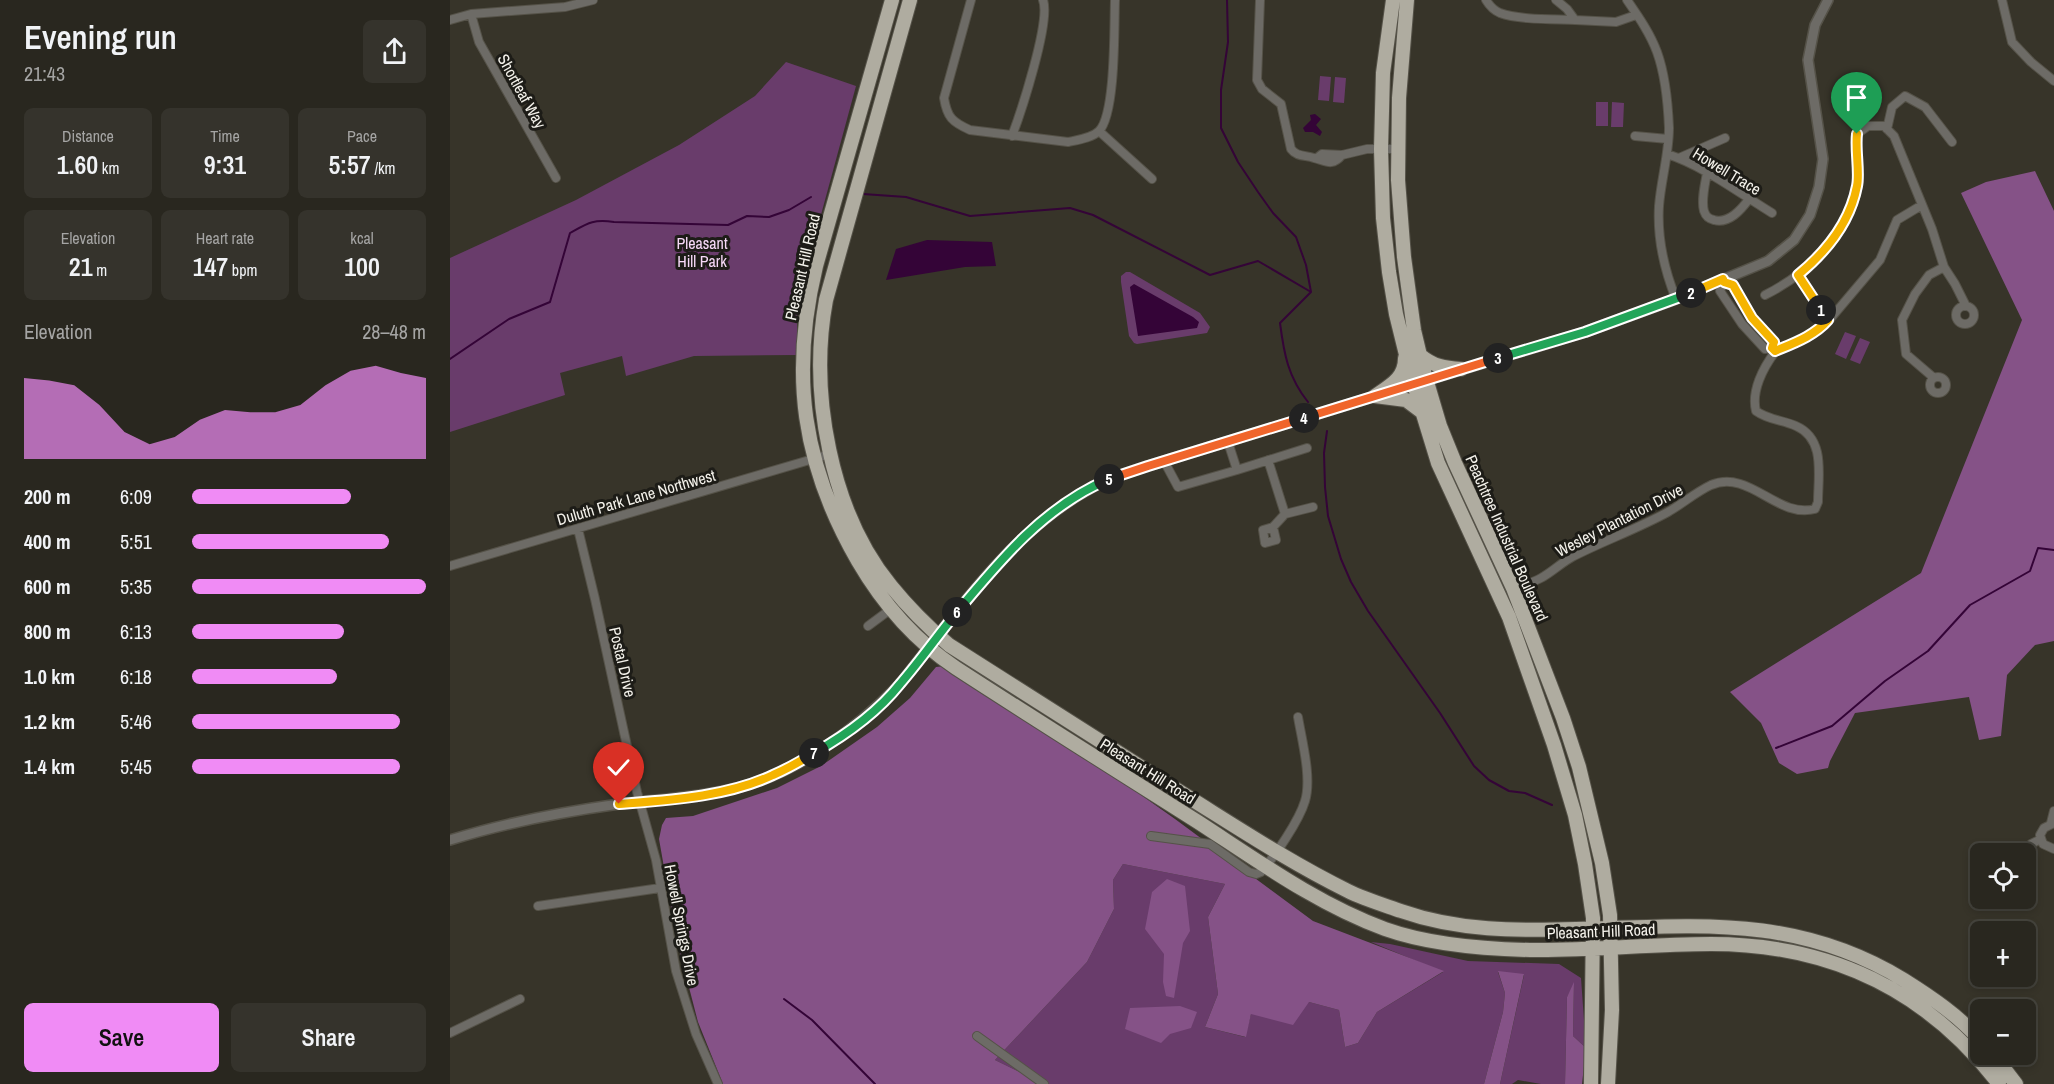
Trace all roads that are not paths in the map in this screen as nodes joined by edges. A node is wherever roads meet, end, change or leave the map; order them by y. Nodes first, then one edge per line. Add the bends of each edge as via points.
1 (593, 0) edge
2 (892, 0) edge
3 (910, 0) edge
4 (971, 0) edge
5 (1043, 0) edge
6 (1115, 0) edge
7 (1260, 0) edge
8 (1393, 0) edge
9 (1407, 0) edge
10 (1486, 0) edge
11 (1556, 0) edge
12 (1627, 0) edge
13 (1828, 0) edge
14 (2002, 0) edge
15 (471, 15) junction
16 (1636, 15) junction
17 (450, 20) edge
18 (1575, 20) junction
19 (2054, 81) edge
20 (1887, 129) junction
21 (1099, 131) junction
22 (1012, 136) junction
23 (1635, 136) dead end
24 (1725, 138) dead end
25 (1668, 140) junction
26 (1952, 142) dead end
27 (1380, 149) junction
28 (1398, 149) junction
29 (1666, 154) junction
30 (1679, 158) junction
31 (1707, 173) junction
32 (556, 178) dead end
33 (1152, 178) dead end
34 (1749, 199) junction
35 (1922, 205) junction
36 (1772, 213) dead end
37 (1944, 267) junction
38 (1798, 275) junction
39 (1723, 281) junction
40 (1766, 295) dead end
41 (1676, 299) junction
42 (1966, 306) dead end
43 (1745, 307) junction
44 (1735, 315) junction
45 (1828, 320) junction
46 (1773, 350) junction
47 (1405, 352) junction
48 (1420, 355) junction
49 (1461, 369) junction
50 (1934, 378) dead end
51 (1421, 383) junction
52 (1375, 396) junction
53 (1422, 412) junction
54 (1228, 442) junction
55 (1308, 448) dead end
56 (830, 454) junction
57 (814, 459) junction
58 (1268, 460) junction
59 (1164, 461) junction
60 (1237, 470) junction
61 (1313, 507) dead end
62 (1285, 514) junction
63 (578, 528) junction
64 (1273, 528) dead end
65 (450, 566) edge
66 (1513, 588) junction
67 (1498, 594) junction
68 (891, 609) junction
69 (868, 626) dead end
70 (938, 636) junction
71 (928, 648) junction
72 (1298, 717) dead end
73 (640, 802) junction
74 (2054, 811) edge
75 (2052, 823) edge
76 (1151, 836) dead end
77 (2041, 839) junction
78 (450, 840) edge
79 (2033, 843) edge
80 (2054, 849) edge
81 (1276, 852) junction
82 (1266, 866) junction
83 (660, 888) junction
84 (538, 906) dead end
85 (1611, 928) junction
86 (1593, 929) junction
87 (1611, 949) junction
88 (1592, 950) junction
89 (520, 999) dead end
90 (1970, 1030) edge
91 (450, 1033) edge
92 (977, 1036) dead end
93 (2001, 1065) edge
94 (718, 1084) edge
95 (1044, 1084) edge
96 (1591, 1084) edge
97 (1608, 1084) edge
98 (1999, 1084) edge
99 (2016, 1084) edge

1 - 15 street via 565,7
2 - 57 highway, Pleasant Hill Road via 806,311 802,364
3 - 56 highway, Pleasant Hill Road via 824,313 820,379
4 - 22 street via 944,98 946,111 955,124 970,130
5 - 22 street via 1045,22
6 - 21 street via 1110,98
7 - 27 street via 1257,80 1281,104 1293,152 1323,162 1366,149
8 - 27 highway, Peachtree Industrial Boulevard via 1383,73
9 - 28 highway, Peachtree Industrial Boulevard
10 - 18 street via 1499,13
11 - 18 street
12 - 16 street
13 - 39 street via 1815,25 1808,60 1823,159 1810,215 1794,240 1768,261
14 - 19 street via 2012,42
15 - 17 street
15 - 32 street, Shortleaf Way via 479,42
16 - 18 street via 1616,22
16 - 25 street via 1657,52
20 - 26 street via 1892,107 1905,96 1925,107
20 - 35 street via 1894,136
20 - 38 street via 1868,126 1857,134 1858,184 1847,218 1833,239
21 - 22 street via 1068,142
21 - 33 street
23 - 25 street
24 - 30 street
25 - 29 street
27 - 28 street
27 - 47 highway, Peachtree Industrial Boulevard via 1388,266
28 - 48 highway, Peachtree Industrial Boulevard via 1404,257
29 - 30 street, Howell Trace
29 - 41 street via 1659,205 1661,251
30 - 31 street, Howell Trace
31 - 34 street, Howell Trace
31 - 34 street via 1704,213 1709,219 1729,219
34 - 36 street, Howell Trace
35 - 37 street
35 - 45 street via 1897,220 1880,260
37 - 42 street
37 - 50 street via 1929,275 1902,320 1906,354
38 - 40 street
38 - 45 street
39 - 41 street
39 - 43 street via 1733,285
39 - 44 street via 1720,291
41 - 49 street via 1585,332
43 - 44 street
43 - 46 street via 1774,342
44 - 46 street via 1765,349
45 - 46 street via 1811,335
46 - 66 street, Wesley Plantation Drive via 1755,391 1756,411 1799,427 1815,444 1819,458 1815,508 1807,511 1784,507 1742,484 1711,485 1667,513 1571,558 1541,578
47 - 51 highway, Peachtree Industrial Boulevard
47 - 52 highway via 1401,375
48 - 49 highway via 1441,368
48 - 51 highway, Peachtree Industrial Boulevard
49 - 51 street
51 - 52 street
51 - 53 highway, Peachtree Industrial Boulevard
51 - 66 highway, Peachtree Industrial Boulevard
52 - 53 highway via 1406,400
52 - 54 street
53 - 67 highway, Peachtree Industrial Boulevard via 1438,463
54 - 59 street
54 - 60 street
55 - 58 street
56 - 57 street, Duluth Park Lane Northwest
56 - 70 highway, Pleasant Hill Road via 846,507 867,550 890,585
57 - 63 street, Duluth Park Lane Northwest
57 - 68 highway, Pleasant Hill Road via 841,532
58 - 60 street
58 - 62 street
59 - 60 street via 1178,487
59 - 70 street via 1122,474 1064,505 1003,558
61 - 62 street
62 - 64 street
63 - 65 street, Duluth Park Lane Northwest
63 - 73 street, Postal Drive
66 - 67 street
66 - 85 highway, Peachtree Industrial Boulevard via 1579,767 1602,863
67 - 86 highway, Peachtree Industrial Boulevard via 1545,717 1575,815
68 - 69 street
68 - 71 highway, Pleasant Hill Road
70 - 71 street
70 - 81 highway, Pleasant Hill Road
71 - 73 street via 899,686 842,737 780,772 707,795
71 - 82 highway, Pleasant Hill Road
72 - 81 street via 1307,777 1305,800
73 - 78 street via 553,814
73 - 83 street, Howell Springs Drive
74 - 75 street
75 - 77 street via 2042,831
76 - 82 street via 1210,844 1256,874
77 - 79 street
77 - 80 street via 2046,847
81 - 82 street
81 - 86 highway, Pleasant Hill Road via 1350,892 1425,919 1500,930
82 - 88 highway, Pleasant Hill Road via 1338,909 1397,932 1496,949
83 - 84 street
83 - 94 street, Howell Springs Drive via 683,996
85 - 86 highway, Pleasant Hill Road
85 - 87 highway, Peachtree Industrial Boulevard
85 - 90 highway, Pleasant Hill Road via 1744,927 1812,939 1891,972
86 - 88 highway, Peachtree Industrial Boulevard
87 - 88 highway, Pleasant Hill Road
87 - 97 highway, Peachtree Industrial Boulevard
87 - 98 highway, Pleasant Hill Road via 1745,945 1802,953 1841,964 1873,978 1940,1021 1978,1057
88 - 96 highway, Peachtree Industrial Boulevard
89 - 91 street
92 - 95 street
93 - 99 highway

